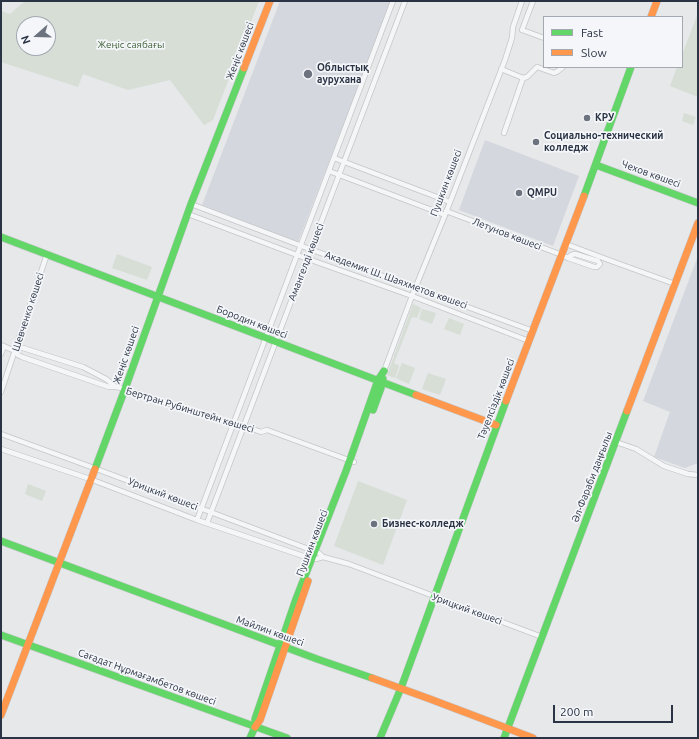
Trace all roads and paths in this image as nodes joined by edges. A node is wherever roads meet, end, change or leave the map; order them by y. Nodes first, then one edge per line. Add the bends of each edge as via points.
1 (270, 1) edge
2 (393, 1) edge
3 (405, 1) edge
4 (522, 1) edge
5 (533, 1) edge
6 (657, 1) edge
7 (651, 16) edge
8 (543, 38) edge
9 (561, 68) edge
10 (629, 68) edge
11 (501, 69) junction
12 (523, 78) junction
13 (504, 132) dead end
14 (334, 158) junction
15 (344, 162) junction
16 (596, 165) junction
17 (329, 171) junction
18 (339, 174) junction
19 (450, 202) junction
20 (698, 203) edge
21 (191, 204) junction
22 (446, 213) junction
23 (188, 214) junction
24 (698, 223) edge
25 (1, 237) edge
26 (566, 244) junction
27 (301, 246) junction
28 (311, 249) junction
29 (47, 254) junction
30 (297, 255) junction
31 (565, 256) junction
32 (307, 259) junction
33 (373, 272) junction
34 (370, 282) junction
35 (675, 284) junction
36 (415, 288) junction
37 (412, 296) junction
38 (158, 297) junction
39 (474, 309) junction
40 (471, 320) junction
41 (533, 331) junction
42 (266, 338) junction
43 (529, 341) junction
44 (276, 342) junction
45 (2, 345) edge
46 (15, 351) junction
47 (1, 354) edge
48 (384, 371) joint
49 (381, 381) junction
50 (117, 387) junction
51 (125, 389) junction
52 (1, 392) edge
53 (233, 425) junction
54 (496, 425) junction
55 (244, 426) junction
56 (1, 434) edge
57 (616, 442) junction
58 (1, 449) edge
59 (352, 462) junction
60 (94, 468) junction
61 (698, 475) edge
62 (90, 479) junction
63 (202, 509) junction
64 (211, 512) junction
65 (197, 520) junction
66 (207, 523) junction
67 (1, 541) edge
68 (317, 556) junction
69 (59, 563) junction
70 (434, 597) junction
71 (1, 635) edge
72 (542, 637) junction
73 (28, 645) junction
74 (283, 646) junction
75 (401, 688) junction
76 (1, 715) edge
77 (256, 723) junction
78 (508, 728) junction
79 (250, 738) edge
80 (287, 738) edge
81 (380, 738) edge
82 (504, 738) edge
83 (533, 738) edge

1 - 21 street, Жеңіс көшесі
2 - 14 street, Амангелді көшесі
3 - 15 street, Амангелді көшесі
4 - 11 street, Пушкин көшесі
5 - 8 street via 522,30
6 - 7 street
9 - 12 street via 554,73 536,67
10 - 16 street, Тәуелсіздік көшесі
11 - 12 street
11 - 19 street, Пушкин көшесі
12 - 13 street
14 - 15 street
14 - 17 street, Амангелді көшесі
15 - 18 street, Амангелді көшесі
15 - 19 street
16 - 20 street, Чехов көшесі
16 - 26 street, Тәуелсіздік көшесі
17 - 18 street, Летунов көшесі
17 - 27 street, Амангелді көшесі
18 - 22 street, Летунов көшесі
18 - 28 street, Амангелді көшесі
19 - 22 street, Пушкин көшесі
21 - 23 street, Жеңіс көшесі
21 - 27 street, Академик Ш. Шаяхметов көшесі
22 - 31 street, Летунов көшесі
22 - 36 street, Пушкин көшесі
23 - 30 street, Академик Ш. Шаяхметов көшесі
23 - 38 street, Жеңіс көшесі
24 - 35 street, Әл-Фараби даңғылы
25 - 29 street, Бородин көшесі
26 - 31 street, Тәуелсіздік көшесі
26 - 35 street
27 - 28 street, Академик Ш. Шаяхметов көшесі
27 - 30 street, Амангелді көшесі
28 - 32 street, Амангелді көшесі
28 - 33 street, Академик Ш. Шаяхметов көшесі
29 - 38 street, Бородин көшесі
29 - 46 street, Шевченко көшесі
30 - 32 street, Академик Ш. Шаяхметов көшесі
30 - 42 street, Амангелді көшесі
31 - 31 street, Летунов көшесі via 594,267 600,264 598,260 575,254
31 - 41 street, Тәуелсіздік көшесі
32 - 34 street, Академик Ш. Шаяхметов көшесі
32 - 44 street, Амангелді көшесі
33 - 34 street
33 - 36 street, Академик Ш. Шаяхметов көшесі
34 - 37 street, Академик Ш. Шаяхметов көшесі
35 - 57 street, Әл-Фараби даңғылы
36 - 37 street, Пушкин көшесі
36 - 39 street, Академик Ш. Шаяхметов көшесі
37 - 40 street, Академик Ш. Шаяхметов көшесі
37 - 48 street, Пушкин көшесі
38 - 42 street, Бородин көшесі
38 - 51 street, Жеңіс көшесі
39 - 40 street
39 - 41 street, Академик Ш. Шаяхметов көшесі
40 - 43 street, Академик Ш. Шаяхметов көшесі
41 - 43 street, Тәуелсіздік көшесі
42 - 44 street, Бородин көшесі
42 - 53 street, Амангелді көшесі
43 - 54 street, Тәуелсіздік көшесі
44 - 49 street, Бородин көшесі
44 - 55 street, Амангелді көшесі
45 - 46 street
45 - 47 street, Шевченко көшесі
46 - 50 street, Бертран Рубинштейн көшесі via 22,357 109,387
46 - 50 street via 24,348 83,368
46 - 52 street, Шевченко көшесі
48 - 49 street, Пушкин көшесі
49 - 54 street, Бородин көшесі
49 - 59 street, Пушкин көшесі
50 - 51 street, Бертран Рубинштейн көшесі
51 - 53 street, Бертран Рубинштейн көшесі
51 - 60 street, Жеңіс көшесі
53 - 55 street, Бертран Рубинштейн көшесі
53 - 63 street, Амангелді көшесі
54 - 70 street, Тәуелсіздік көшесі
55 - 59 street, Бертран Рубинштейн көшесі via 261,432 267,430
55 - 64 street, Амангелді көшесі
56 - 60 street, Урицкий көшесі
57 - 61 street via 664,466
57 - 72 street, Әл-Фараби даңғылы
58 - 62 street, Урицкий көшесі
59 - 68 street, Пушкин көшесі
60 - 62 street, Жеңіс көшесі
60 - 63 street, Урицкий көшесі
62 - 65 street, Урицкий көшесі
62 - 69 street, Жеңіс көшесі
63 - 64 street, Урицкий көшесі
63 - 65 street, Амангелді көшесі
64 - 66 street, Амангелді көшесі
64 - 68 street, Урицкий көшесі
65 - 66 street, Урицкий көшесі
66 - 68 street, Урицкий көшесі
67 - 69 street, Майлин көшесі
68 - 70 street, Урицкий көшесі via 349,564
68 - 74 street, Пушкин көшесі
69 - 73 street, Жеңіс көшесі
69 - 74 street, Майлин көшесі
70 - 72 street, Урицкий көшесі
70 - 75 street, Тәуелсіздік көшесі
71 - 73 street, Сағадат Нұрмағамбетов көшесі
72 - 78 street, Әл-Фараби даңғылы
73 - 76 street, Жеңіс көшесі
73 - 77 street, Сағадат Нұрмағамбетов көшесі
74 - 75 street, Майлин көшесі
74 - 77 street, Пушкин көшесі
75 - 78 street, Майлин көшесі
75 - 81 street, Тәуелсіздік көшесі
77 - 79 street, Пушкин көшесі
77 - 80 street, Сағадат Нұрмағамбетов көшесі
78 - 82 street, Әл-Фараби даңғылы
78 - 83 street, Майлин көшесі

